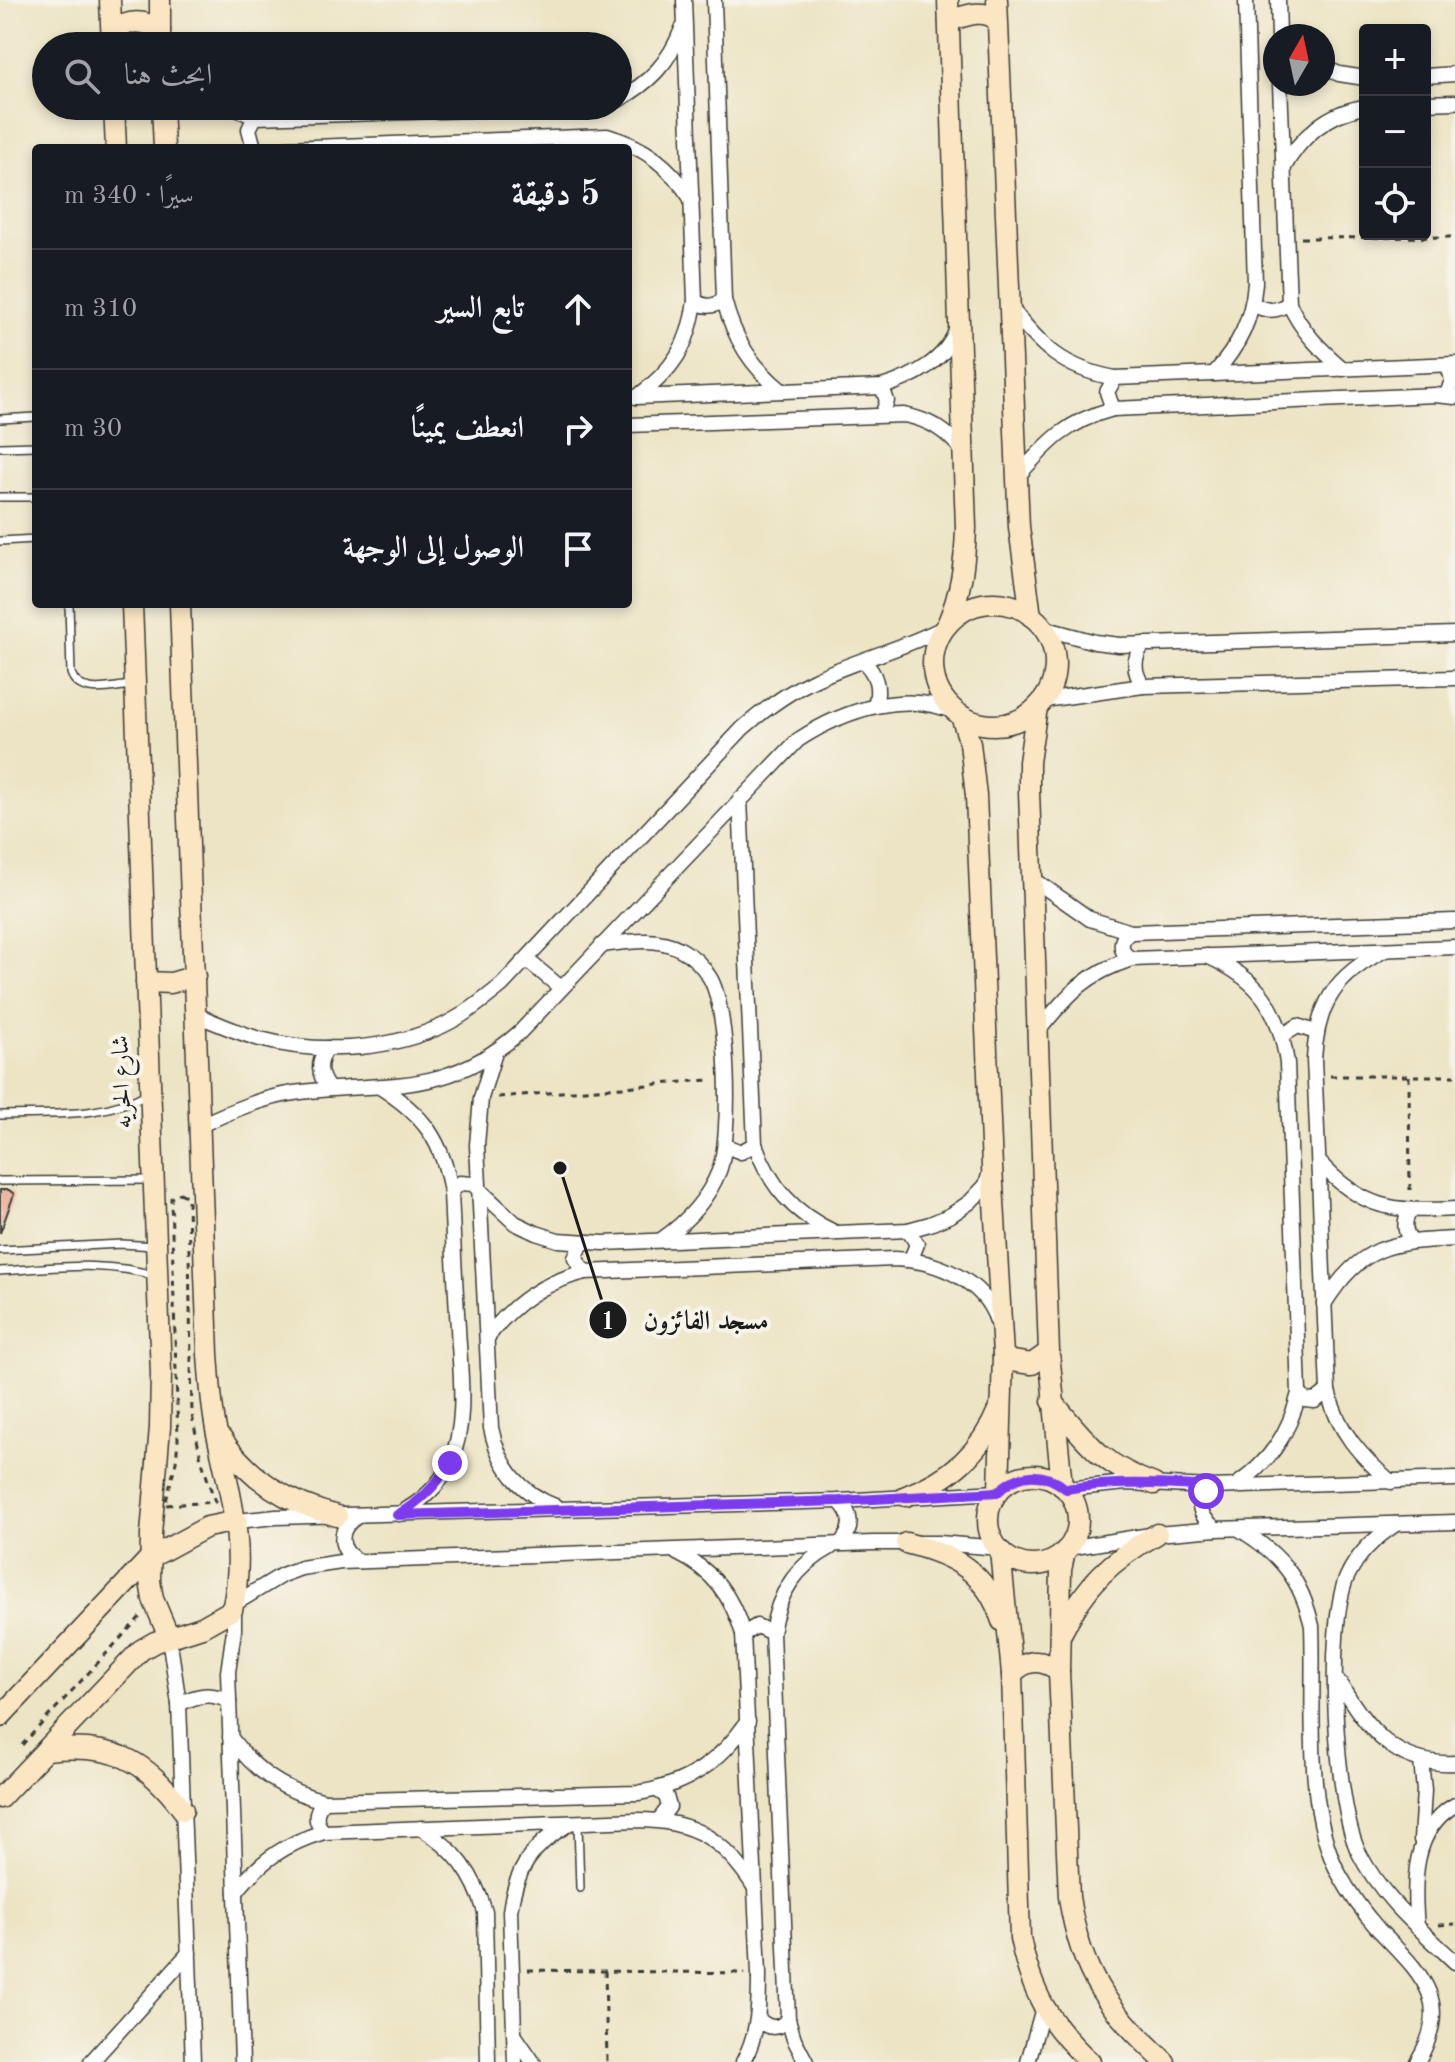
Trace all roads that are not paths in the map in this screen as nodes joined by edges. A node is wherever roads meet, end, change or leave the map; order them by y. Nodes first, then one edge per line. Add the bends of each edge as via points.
1 (110, 0) edge
2 (160, 0) edge
3 (684, 0) edge
4 (714, 0) edge
5 (948, 0) edge
6 (1246, 0) edge
7 (997, 10) edge
8 (685, 21) junction
9 (949, 21) junction
10 (112, 32) edge
11 (119, 32) edge
12 (153, 32) edge
13 (162, 32) edge
14 (1335, 72) edge
15 (1455, 74) edge
16 (1431, 76) edge
17 (1359, 77) edge
18 (632, 92) edge
19 (1280, 96) edge
20 (1431, 103) edge
21 (1453, 103) edge
22 (1359, 109) edge
23 (115, 120) edge
24 (163, 120) edge
25 (254, 120) edge
26 (601, 120) edge
27 (592, 135) junction
28 (503, 138) junction
29 (116, 144) edge
30 (164, 144) edge
31 (253, 144) edge
32 (389, 144) edge
33 (495, 144) edge
34 (1283, 169) junction
35 (692, 200) junction
36 (724, 300) junction
37 (695, 301) junction
38 (1289, 303) junction
39 (1253, 304) junction
40 (1010, 307) junction
41 (960, 314) junction
42 (1451, 364) edge
43 (1343, 369) junction
44 (1214, 374) junction
45 (1115, 378) junction
46 (882, 387) junction
47 (782, 391) junction
48 (1451, 396) edge
49 (632, 397) edge
50 (1113, 409) junction
51 (882, 415) junction
52 (32, 417) edge
53 (0, 419) edge
54 (632, 425) edge
55 (32, 446) edge
56 (0, 447) edge
57 (964, 452) junction
58 (1017, 477) junction
59 (0, 497) edge
60 (32, 497) edge
61 (32, 539) edge
62 (0, 541) edge
63 (69, 608) edge
64 (132, 608) edge
65 (180, 608) edge
66 (1037, 622) junction
67 (947, 626) junction
68 (1455, 634) edge
69 (1143, 644) junction
70 (863, 661) junction
71 (1455, 678) edge
72 (135, 685) junction
73 (1143, 686) junction
74 (1041, 704) junction
75 (875, 706) junction
76 (960, 715) junction
77 (740, 799) junction
78 (1033, 879) junction
79 (1455, 921) edge
80 (1131, 932) junction
81 (602, 945) junction
82 (1455, 947) edge
83 (1385, 950) junction
84 (1207, 956) junction
85 (1132, 959) junction
86 (527, 960) junction
87 (195, 976) junction
88 (146, 982) junction
89 (561, 988) junction
90 (196, 1015) junction
91 (1038, 1031) junction
92 (1315, 1032) junction
93 (1283, 1035) junction
94 (327, 1048) junction
95 (495, 1052) junction
96 (379, 1087) junction
97 (329, 1089) junction
98 (150, 1092) junction
99 (0, 1115) edge
100 (201, 1125) junction
101 (755, 1144) junction
102 (726, 1146) junction
103 (1319, 1162) junction
104 (992, 1167) junction
105 (153, 1180) junction
106 (0, 1181) edge
107 (479, 1190) junction
108 (451, 1192) junction
109 (1455, 1209) edge
110 (1410, 1211) junction
111 (908, 1230) junction
112 (838, 1234) junction
113 (1455, 1239) edge
114 (661, 1240) junction
115 (1411, 1241) junction
116 (582, 1243) junction
117 (156, 1246) junction
118 (0, 1250) edge
119 (911, 1259) junction
120 (0, 1271) edge
121 (585, 1272) junction
122 (156, 1276) junction
123 (1324, 1305) junction
124 (1000, 1329) junction
125 (487, 1338) junction
126 (1049, 1352) junction
127 (1003, 1355) junction
128 (488, 1370) junction
129 (460, 1371) junction
130 (1328, 1391) junction
131 (1299, 1393) junction
132 (1002, 1401) junction
133 (1052, 1401) junction
134 (217, 1431) junction
135 (1455, 1479) edge
136 (1391, 1482) junction
137 (1154, 1484) junction
138 (1235, 1486) junction
139 (1064, 1487) junction
140 (1211, 1487) junction
141 (999, 1491) junction
142 (906, 1496) junction
143 (839, 1501) junction
144 (565, 1510) junction
145 (397, 1515) junction
146 (337, 1516) junction
147 (358, 1516) junction
148 (237, 1521) junction
149 (1455, 1522) edge
150 (1396, 1524) junction
151 (1216, 1529) junction
152 (1239, 1529) junction
153 (1157, 1534) junction
154 (906, 1543) junction
155 (837, 1545) junction
156 (1000, 1549) junction
157 (1067, 1549) junction
158 (673, 1551) junction
159 (150, 1558) junction
160 (360, 1561) junction
161 (234, 1604) junction
162 (1312, 1626) junction
163 (1336, 1626) junction
164 (772, 1633) junction
165 (743, 1634) junction
166 (1060, 1635) junction
167 (169, 1637) junction
168 (1008, 1637) junction
169 (1059, 1671) junction
170 (1012, 1674) junction
171 (1336, 1679) junction
172 (229, 1701) junction
173 (179, 1704) junction
174 (0, 1717) edge
175 (748, 1721) junction
176 (230, 1737) junction
177 (46, 1750) junction
178 (1421, 1761) junction
179 (1455, 1763) edge
180 (657, 1790) junction
181 (0, 1798) edge
182 (325, 1801) junction
183 (1455, 1805) edge
184 (183, 1810) junction
185 (659, 1820) junction
186 (575, 1823) junction
187 (420, 1828) junction
188 (324, 1832) junction
189 (1420, 1848) junction
190 (580, 1888) dead end
191 (755, 1888) junction
192 (236, 1892) junction
193 (510, 1911) junction
194 (485, 1912) junction
195 (1417, 1927) junction
196 (1438, 1946) junction
197 (189, 1953) junction
198 (1424, 1962) junction
199 (1455, 1962) edge
200 (1043, 2008) junction
201 (759, 2019) junction
202 (788, 2019) junction
203 (514, 2034) junction
204 (1166, 2061) edge
205 (91, 2062) edge
206 (193, 2062) edge
207 (242, 2062) edge
208 (488, 2062) edge
209 (515, 2062) edge
210 (533, 2062) edge
211 (743, 2062) edge
212 (806, 2062) edge
213 (1028, 2062) edge
214 (1090, 2062) edge
215 (1417, 2062) edge

1 - 10 street
2 - 13 street
3 - 8 street
4 - 36 street
5 - 9 street
6 - 39 street
7 - 9 street
7 - 40 street
8 - 18 street via 660,70
8 - 35 street
9 - 41 street
11 - 12 street via 130,22 141,22
14 - 17 street
15 - 16 street
19 - 34 street
20 - 21 street
22 - 34 street via 1333,116 1312,130
23 - 29 street
24 - 30 street
25 - 31 street via 249,129
26 - 27 street
27 - 28 street
27 - 35 street via 646,151
28 - 32 street
28 - 33 street
34 - 38 street
35 - 37 street
36 - 37 street via 713,306
36 - 47 street via 738,342
37 - 49 street via 684,347 656,383
38 - 39 street via 1267,310
38 - 43 street via 1309,338
39 - 44 street via 1240,341
40 - 45 street via 1045,348 1066,363
40 - 58 street
41 - 46 street via 954,336 941,354 924,369
41 - 57 street
42 - 43 street
42 - 48 street
43 - 44 street
44 - 45 street
45 - 50 street via 1107,392
46 - 47 street
46 - 51 street via 887,401
47 - 49 street
48 - 50 street
50 - 58 street via 1069,425
51 - 54 street
51 - 57 street via 921,418 939,427
52 - 53 lane
55 - 56 lane
57 - 67 street via 964,565
58 - 66 street via 1021,557
59 - 60 lane
61 - 62 lane
63 - 72 lane via 75,682 83,688
64 - 72 street, شارع الحريه
65 - 87 street
66 - 67 street via 1003,604 987,604
66 - 69 street via 1095,642
66 - 74 street via 1050,640 1055,664
67 - 70 street
67 - 76 street via 936,648 934,673 938,689
68 - 69 street
69 - 73 street via 1134,665
70 - 75 street via 876,677
70 - 86 street via 790,693 743,728
71 - 73 street
72 - 88 street, شارع الحريه
73 - 74 street
74 - 76 street via 1027,716 1001,725
74 - 78 street via 1029,762
75 - 76 street via 921,703
75 - 77 street via 820,725 798,740
76 - 104 street via 970,743 976,796
77 - 81 street
77 - 101 street
78 - 80 street via 1090,919
78 - 91 street
79 - 80 street
80 - 85 street via 1121,946
81 - 89 street
81 - 102 street via 657,941 697,961 711,979 719,1000
82 - 83 street
83 - 84 street
83 - 92 street via 1340,982 1321,1011
84 - 85 street
84 - 93 street via 1262,994
85 - 91 street via 1089,977
86 - 89 street
86 - 94 street via 471,1010 437,1029 399,1041
87 - 88 street via 171,983
87 - 90 street
88 - 98 street, شارع الحريه
89 - 95 street
90 - 94 street via 260,1039
90 - 100 street
91 - 126 street
92 - 93 street via 1298,1026
92 - 103 street
93 - 131 street
94 - 97 street via 320,1073
95 - 96 street via 440,1079
95 - 107 street via 478,1122
96 - 97 street
96 - 108 street via 422,1119 447,1166
97 - 100 street via 262,1100
98 - 99 lane via 95,1112
98 - 105 street, شارع الحريه
100 - 134 street via 208,1354
101 - 102 street via 741,1152
101 - 112 street via 786,1199
102 - 114 street via 710,1190
103 - 110 street via 1358,1196
103 - 123 street
104 - 111 street via 986,1185 970,1202 951,1215
104 - 124 street
105 - 106 lane
105 - 117 street, شارع الحريه
107 - 108 street via 464,1182
107 - 116 street via 515,1223
107 - 125 street
108 - 129 street
109 - 110 street
110 - 115 street via 1405,1223
111 - 112 street
111 - 119 street via 917,1244
112 - 114 street
113 - 115 street
114 - 116 street
115 - 123 street via 1390,1245 1351,1268
116 - 121 street via 575,1258
117 - 118 lane
117 - 122 street, شارع الحريه
119 - 121 street
119 - 124 street via 976,1288 992,1306
120 - 122 lane via 104,1266
121 - 125 street via 529,1295
122 - 159 street, شارع الحريه via 160,1427
123 - 130 street
124 - 127 street
125 - 128 street
126 - 127 street via 1032,1364
126 - 133 street
127 - 132 street
128 - 129 street via 471,1377
128 - 144 street via 495,1451 523,1488
129 - 145 street via 458,1440 450,1463 419,1503
130 - 131 street via 1315,1401
130 - 136 street via 1332,1409 1356,1449
131 - 138 street via 1272,1454
132 - 141 street
132 - 142 street via 966,1461 932,1486
133 - 137 street via 1107,1462
133 - 139 street
134 - 146 street via 255,1478 308,1509
134 - 148 street
135 - 136 street
136 - 138 street
137 - 139 street
137 - 140 street
138 - 140 street
139 - 141 street via 1030,1475
139 - 157 street via 1078,1518
140 - 151 street via 1201,1496 1199,1508
141 - 142 street
141 - 156 street via 988,1520
142 - 143 street
143 - 144 street
143 - 155 street via 851,1522 846,1538
144 - 145 street
145 - 147 street
146 - 147 street
146 - 148 street
147 - 160 street via 346,1525 342,1539 347,1553
148 - 159 street via 207,1527
148 - 161 street via 240,1565
149 - 150 street
150 - 152 street
150 - 163 street via 1359,1555 1346,1578
151 - 152 street
151 - 153 street
152 - 162 street via 1280,1559 1306,1602
153 - 157 street
153 - 166 street via 1098,1575
154 - 155 street
154 - 156 street
154 - 168 street via 942,1552 973,1572 996,1602
155 - 158 street
155 - 164 street via 797,1571 775,1611
156 - 157 street via 1017,1561 1037,1564
156 - 168 street
157 - 166 street via 1061,1570
158 - 160 street
158 - 165 street via 719,1583
159 - 167 street, شارع الحريه via 153,1599
159 - 174 street
160 - 161 street via 301,1568
161 - 167 street via 213,1622
161 - 172 street
162 - 163 street via 1324,1618
162 - 198 street via 1314,1777 1324,1837 1337,1871 1363,1912
163 - 171 street
164 - 165 street via 757,1626
164 - 202 street
165 - 175 street
166 - 169 street
167 - 173 street
167 - 177 street via 127,1662
168 - 170 street
169 - 170 street via 1050,1664 1029,1662
169 - 204 street via 1073,1924 1091,1976 1107,2002
170 - 200 street via 1020,1938
171 - 178 street via 1369,1728 1393,1748
171 - 195 street via 1346,1819 1373,1878
172 - 173 street via 205,1694
172 - 176 street
173 - 184 street
175 - 180 street via 700,1772
175 - 191 street
176 - 182 street via 261,1773 280,1786
176 - 192 street
177 - 181 street
177 - 184 street via 78,1746 139,1764 164,1784
178 - 179 street
178 - 189 street
180 - 182 street
180 - 185 street via 668,1802 667,1813
182 - 188 street via 316,1817
183 - 189 street via 1432,1826
184 - 197 street
185 - 186 street
185 - 191 street via 695,1830 726,1849
186 - 187 street
186 - 190 lane
186 - 193 street via 534,1849 521,1868
187 - 188 street
187 - 194 street via 456,1854 479,1891
188 - 192 street via 274,1854
189 - 195 street
191 - 201 street
192 - 207 street
193 - 194 street via 497,1905
193 - 203 street
194 - 208 street
195 - 196 street
196 - 198 street
196 - 199 street
197 - 205 street
197 - 206 street
198 - 215 street via 1436,2023
200 - 213 street
200 - 214 street
201 - 202 street via 774,2027
201 - 211 street
202 - 212 street
203 - 209 street
203 - 210 street

